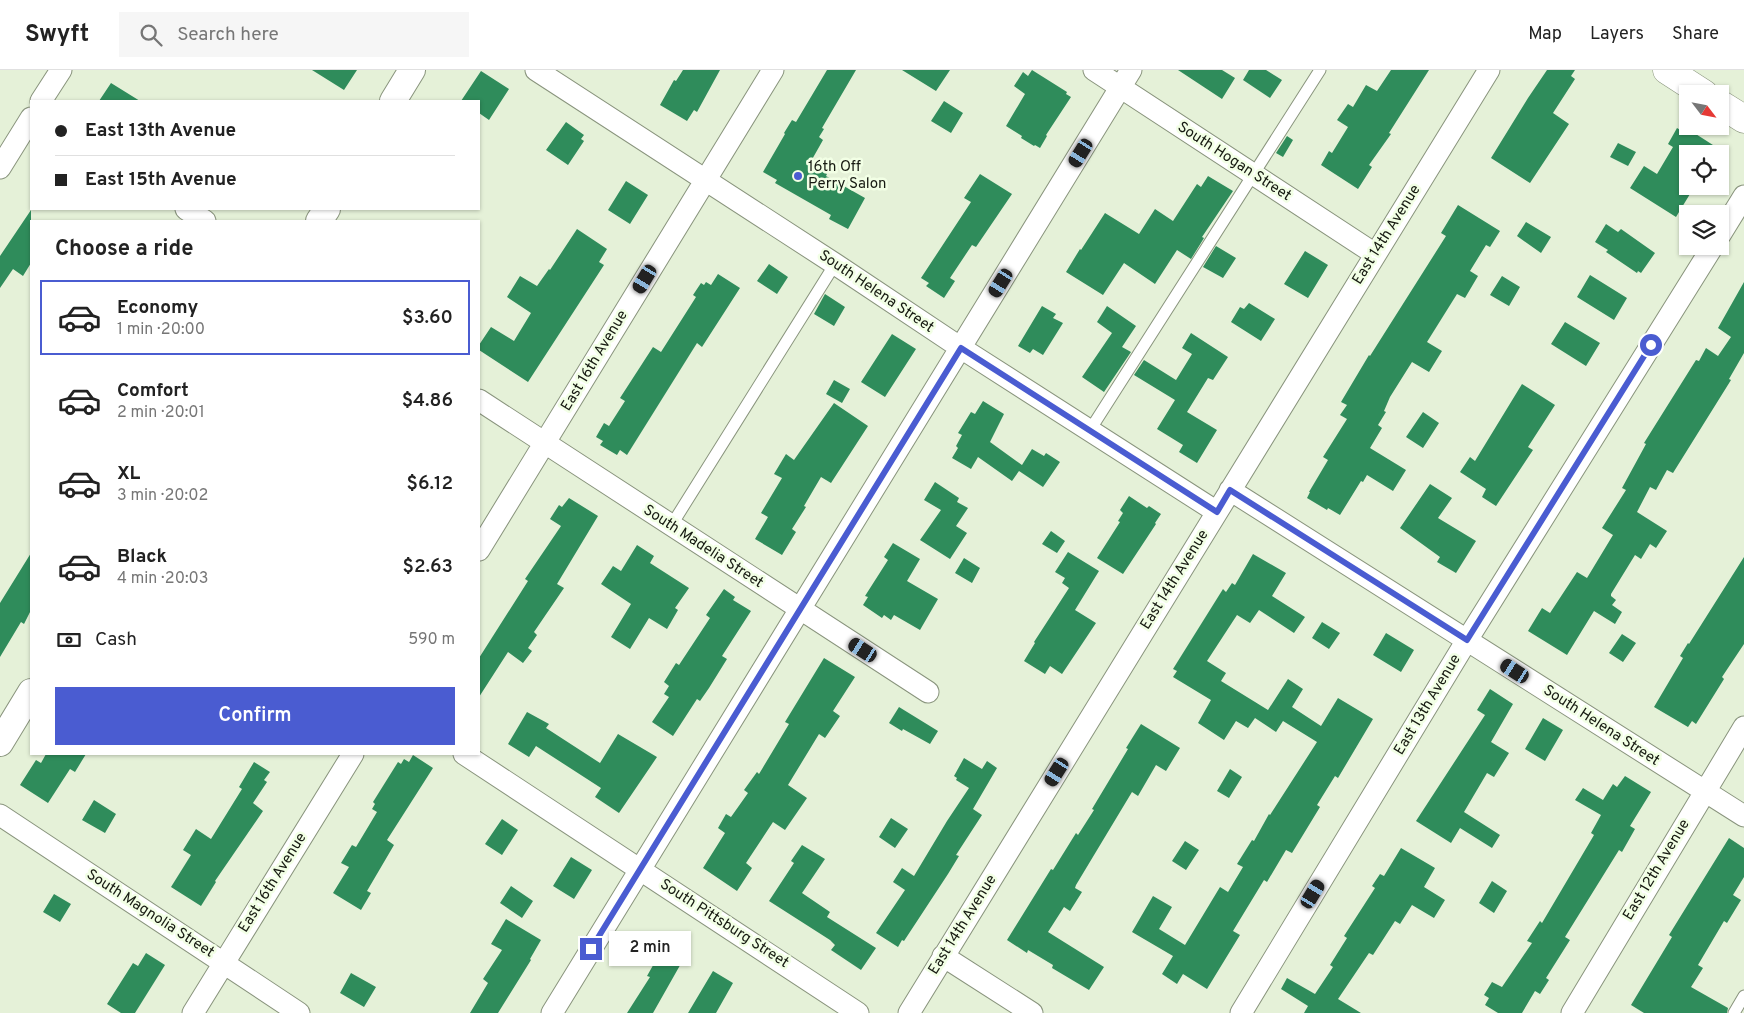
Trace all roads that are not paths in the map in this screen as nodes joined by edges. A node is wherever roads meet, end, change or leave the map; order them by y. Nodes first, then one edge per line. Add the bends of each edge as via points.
1 (61, 70) edge
2 (412, 70) edge
3 (536, 70) edge
4 (773, 70) edge
5 (1094, 70) edge
6 (1320, 70) edge
7 (1489, 70) edge
8 (1667, 70) edge
9 (1126, 79) edge
10 (1690, 85) edge
11 (42, 100) edge
12 (394, 100) edge
13 (1729, 110) edge
14 (30, 120) edge
15 (1744, 120) edge
16 (0, 168) edge
17 (1252, 174) junction
18 (705, 180) junction
19 (1744, 196) edge
20 (188, 210) edge
21 (203, 220) edge
22 (1729, 220) edge
23 (1375, 254) junction
24 (1707, 255) edge
25 (835, 264) junction
26 (961, 348) junction
27 (480, 401) edge
28 (1090, 430) junction
29 (544, 444) junction
30 (1230, 490) junction
31 (1217, 512) junction
32 (671, 526) junction
33 (480, 548) edge
34 (799, 609) junction
35 (1467, 640) junction
36 (928, 692) dead end
37 (30, 694) edge
38 (1744, 727) edge
39 (0, 743) edge
40 (352, 755) edge
41 (466, 755) edge
42 (1704, 792) junction
43 (0, 815) edge
44 (1744, 816) edge
45 (640, 869) junction
46 (943, 956) junction
47 (224, 963) junction
48 (1744, 996) edge
49 (193, 1013) edge
50 (299, 1013) edge
51 (552, 1013) edge
52 (858, 1013) edge
53 (909, 1013) edge
54 (1032, 1013) edge
55 (1241, 1013) edge
56 (1572, 1013) edge
57 (1734, 1013) edge

1 - 11 street
2 - 12 street
3 - 18 street, South Helena Street
4 - 18 street, East 16th Avenue
5 - 9 street, South Hogan Street
6 - 17 lane
7 - 23 street, East 14th Avenue
8 - 10 main road
9 - 17 street, South Hogan Street
9 - 26 street
13 - 15 main road
14 - 16 street
17 - 23 street, South Hogan Street
17 - 28 lane
18 - 25 street, South Helena Street
18 - 29 street, East 16th Avenue
19 - 22 street
20 - 21 street
23 - 30 street, East 14th Avenue
24 - 35 street, East 13th Avenue
25 - 26 street, South Helena Street
25 - 32 lane
26 - 28 street, South Helena Street
26 - 34 street
27 - 29 street, South Madelia Street
28 - 31 street, South Helena Street
29 - 32 street, South Madelia Street
29 - 33 street, East 16th Avenue
30 - 31 street, East 14th Avenue
30 - 35 street, South Helena Street
31 - 46 street, East 14th Avenue
32 - 34 street, South Madelia Street
34 - 36 street, South Madelia Street
34 - 45 street
35 - 42 street, South Helena Street
35 - 55 street, East 13th Avenue
37 - 39 street
38 - 42 street, East 12th Avenue
40 - 47 street, East 16th Avenue
41 - 45 street, South Pittsburg Street
42 - 44 street, South Helena Street
42 - 56 street, East 12th Avenue
43 - 47 street, South Magnolia Street
45 - 51 street
45 - 52 street, South Pittsburg Street
46 - 53 street, East 14th Avenue
46 - 54 street
47 - 49 street, East 16th Avenue
47 - 50 street, South Magnolia Street
48 - 57 lane

